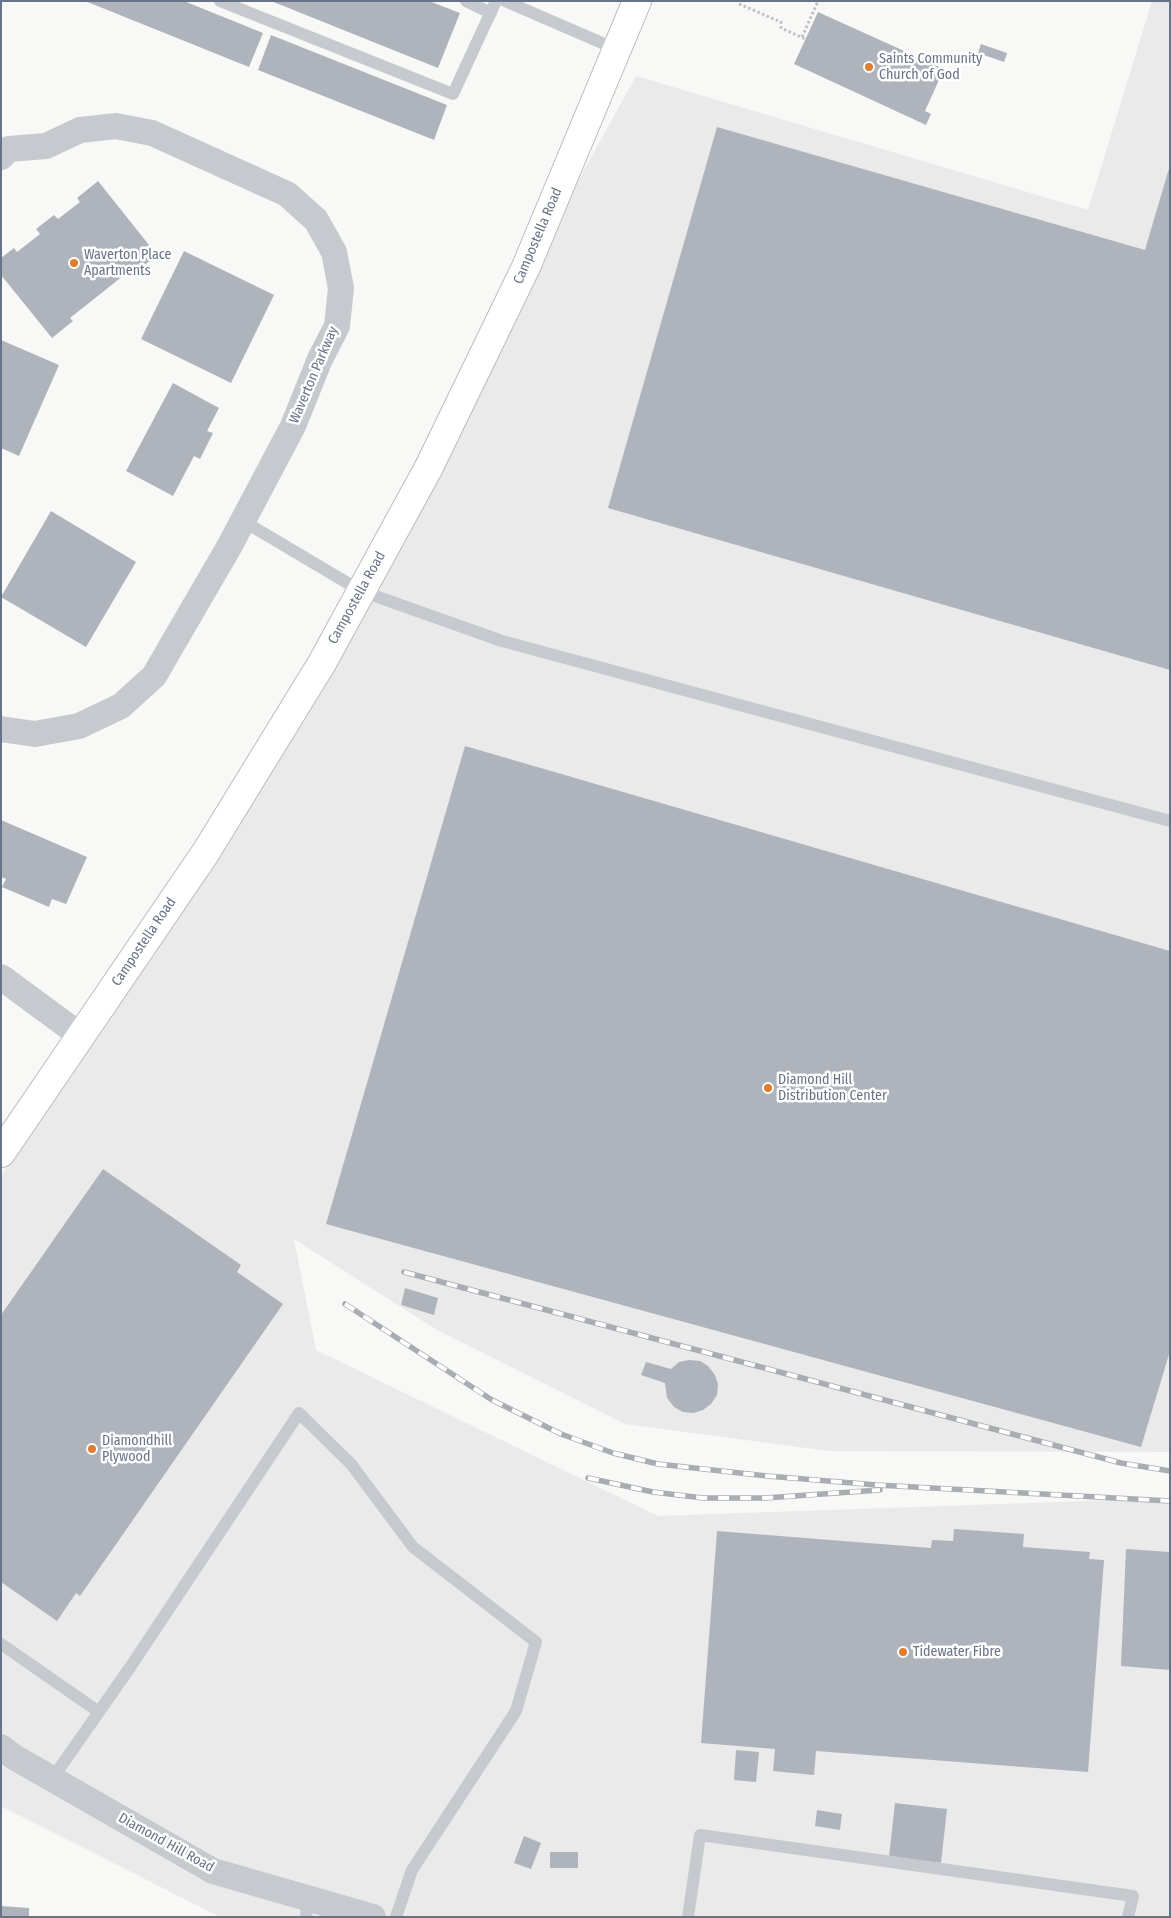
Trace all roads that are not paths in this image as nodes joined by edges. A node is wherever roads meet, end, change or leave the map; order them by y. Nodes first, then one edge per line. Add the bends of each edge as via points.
1 (220, 1) edge
2 (466, 1) edge
3 (496, 1) edge
4 (505, 1) edge
5 (637, 1) edge
6 (491, 13) junction
7 (616, 49) junction
8 (1, 156) edge
9 (243, 521) junction
10 (361, 591) junction
11 (1, 729) edge
12 (1170, 821) edge
13 (1, 977) edge
14 (80, 1036) junction
15 (1, 1153) edge
16 (1, 1644) edge
17 (99, 1712) junction
18 (1, 1747) edge
19 (52, 1779) junction
20 (307, 1907) edge
21 (374, 1917) edge
22 (396, 1917) edge
23 (688, 1917) edge
24 (1128, 1917) edge

1 - 6 lane via 453,94
2 - 6 lane
3 - 6 lane
4 - 7 lane
5 - 7 main road, Campostella Road
7 - 10 main road, Campostella Road via 526,266 429,467
8 - 9 street, Waverton Parkway via 9,150 46,146 80,130 116,126 152,133 287,194 316,220 336,261 341,288 337,326 293,426
9 - 10 lane
9 - 11 street, Waverton Parkway via 154,676 121,706 79,726 35,734
10 - 12 lane via 502,641
10 - 14 main road, Campostella Road via 322,662 206,852
13 - 14 street
14 - 15 main road, Campostella Road
16 - 17 lane
17 - 19 lane
17 - 22 lane via 299,1413 352,1464 413,1547 536,1642 516,1711 412,1870
18 - 19 street, Diamond Hill Road
19 - 20 street, Diamond Hill Road via 213,1870
20 - 21 street, Diamond Hill Road
23 - 24 lane via 700,1835 1133,1896

